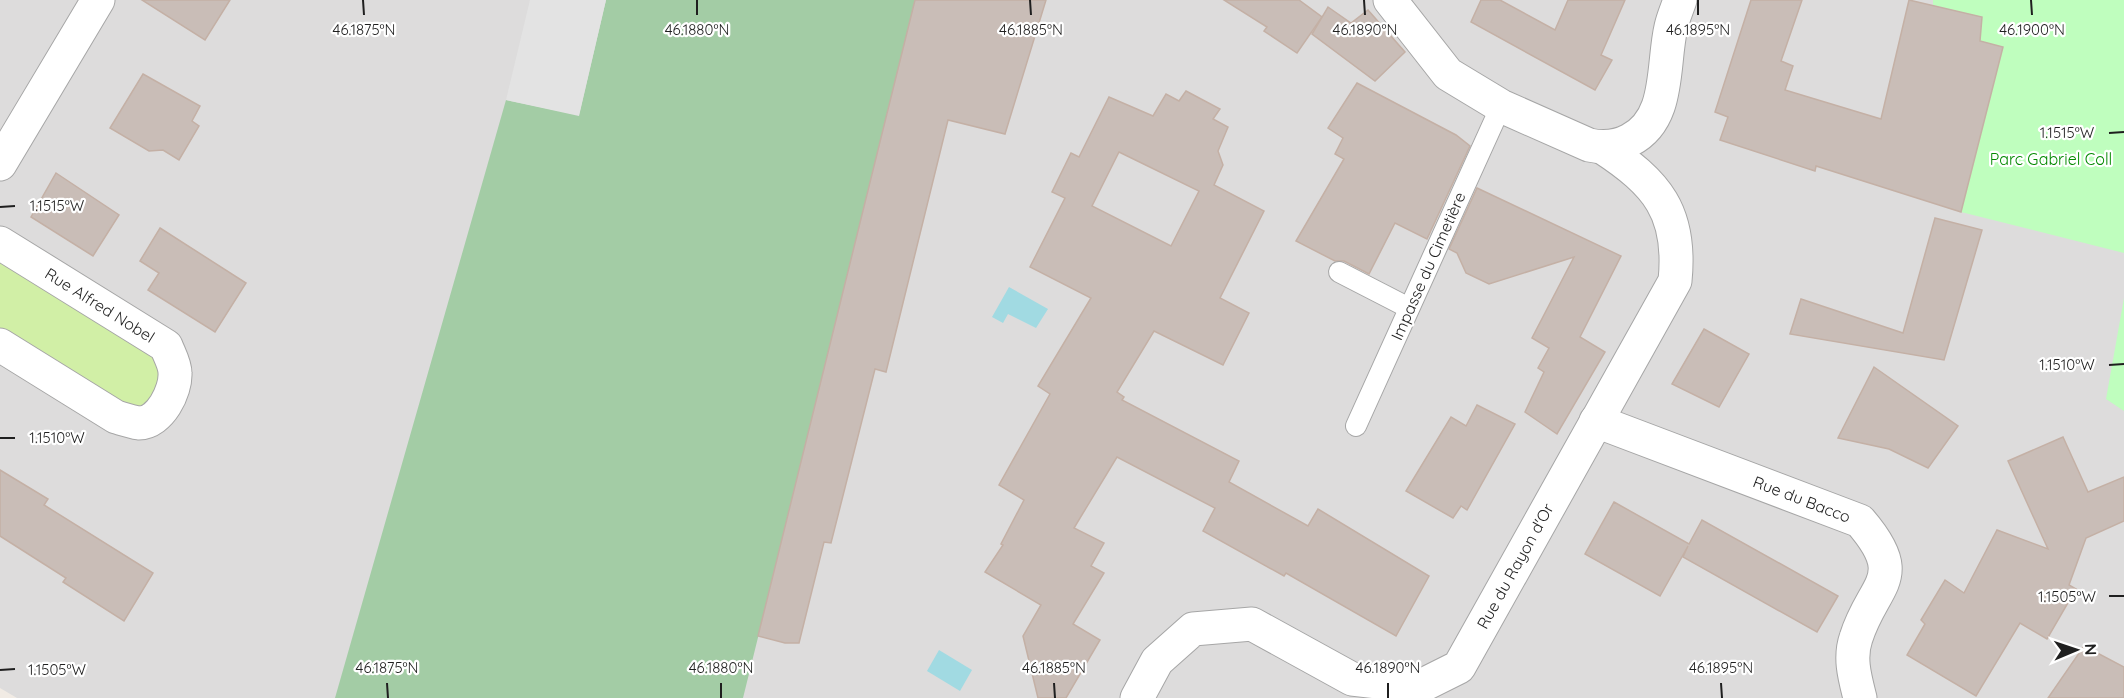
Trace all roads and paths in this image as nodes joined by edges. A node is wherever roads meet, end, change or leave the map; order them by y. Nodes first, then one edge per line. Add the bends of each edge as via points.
1 (1390, 0) edge
2 (1680, 0) edge
3 (89, 3) edge
4 (1501, 106) junction
5 (1659, 107) junction
6 (1602, 147) junction
7 (0, 164) edge
8 (1657, 191) junction
9 (0, 243) edge
10 (1339, 272) dead end
11 (1409, 309) junction
12 (0, 345) edge
13 (1596, 422) junction
14 (1356, 426) dead end
15 (1137, 698) edge
16 (1860, 698) edge

1 - 4 street, Rue du Rayon d'Or via 1448,74
2 - 5 street via 1671,26
3 - 7 street
4 - 6 street, Rue du Rayon d'Or via 1589,145
4 - 11 lane, Impasse du Cimetière
5 - 6 street via 1638,136
5 - 8 street via 1654,163
6 - 8 street, Rue du Rayon d'Or via 1633,167
8 - 13 street, Rue du Rayon d'Or via 1678,251 1675,281
9 - 12 street, Rue Alfred Nobel via 166,346 176,370 175,388 157,416 141,423 125,420
10 - 11 lane
11 - 14 lane, Impasse du Cimetière
13 - 15 street, Rue du Rayon d'Or via 1459,667 1419,687 1352,679 1252,624 1192,629 1157,661
13 - 16 street, Rue du Bacco via 1860,521 1879,543 1886,569 1881,590 1855,639 1852,668

